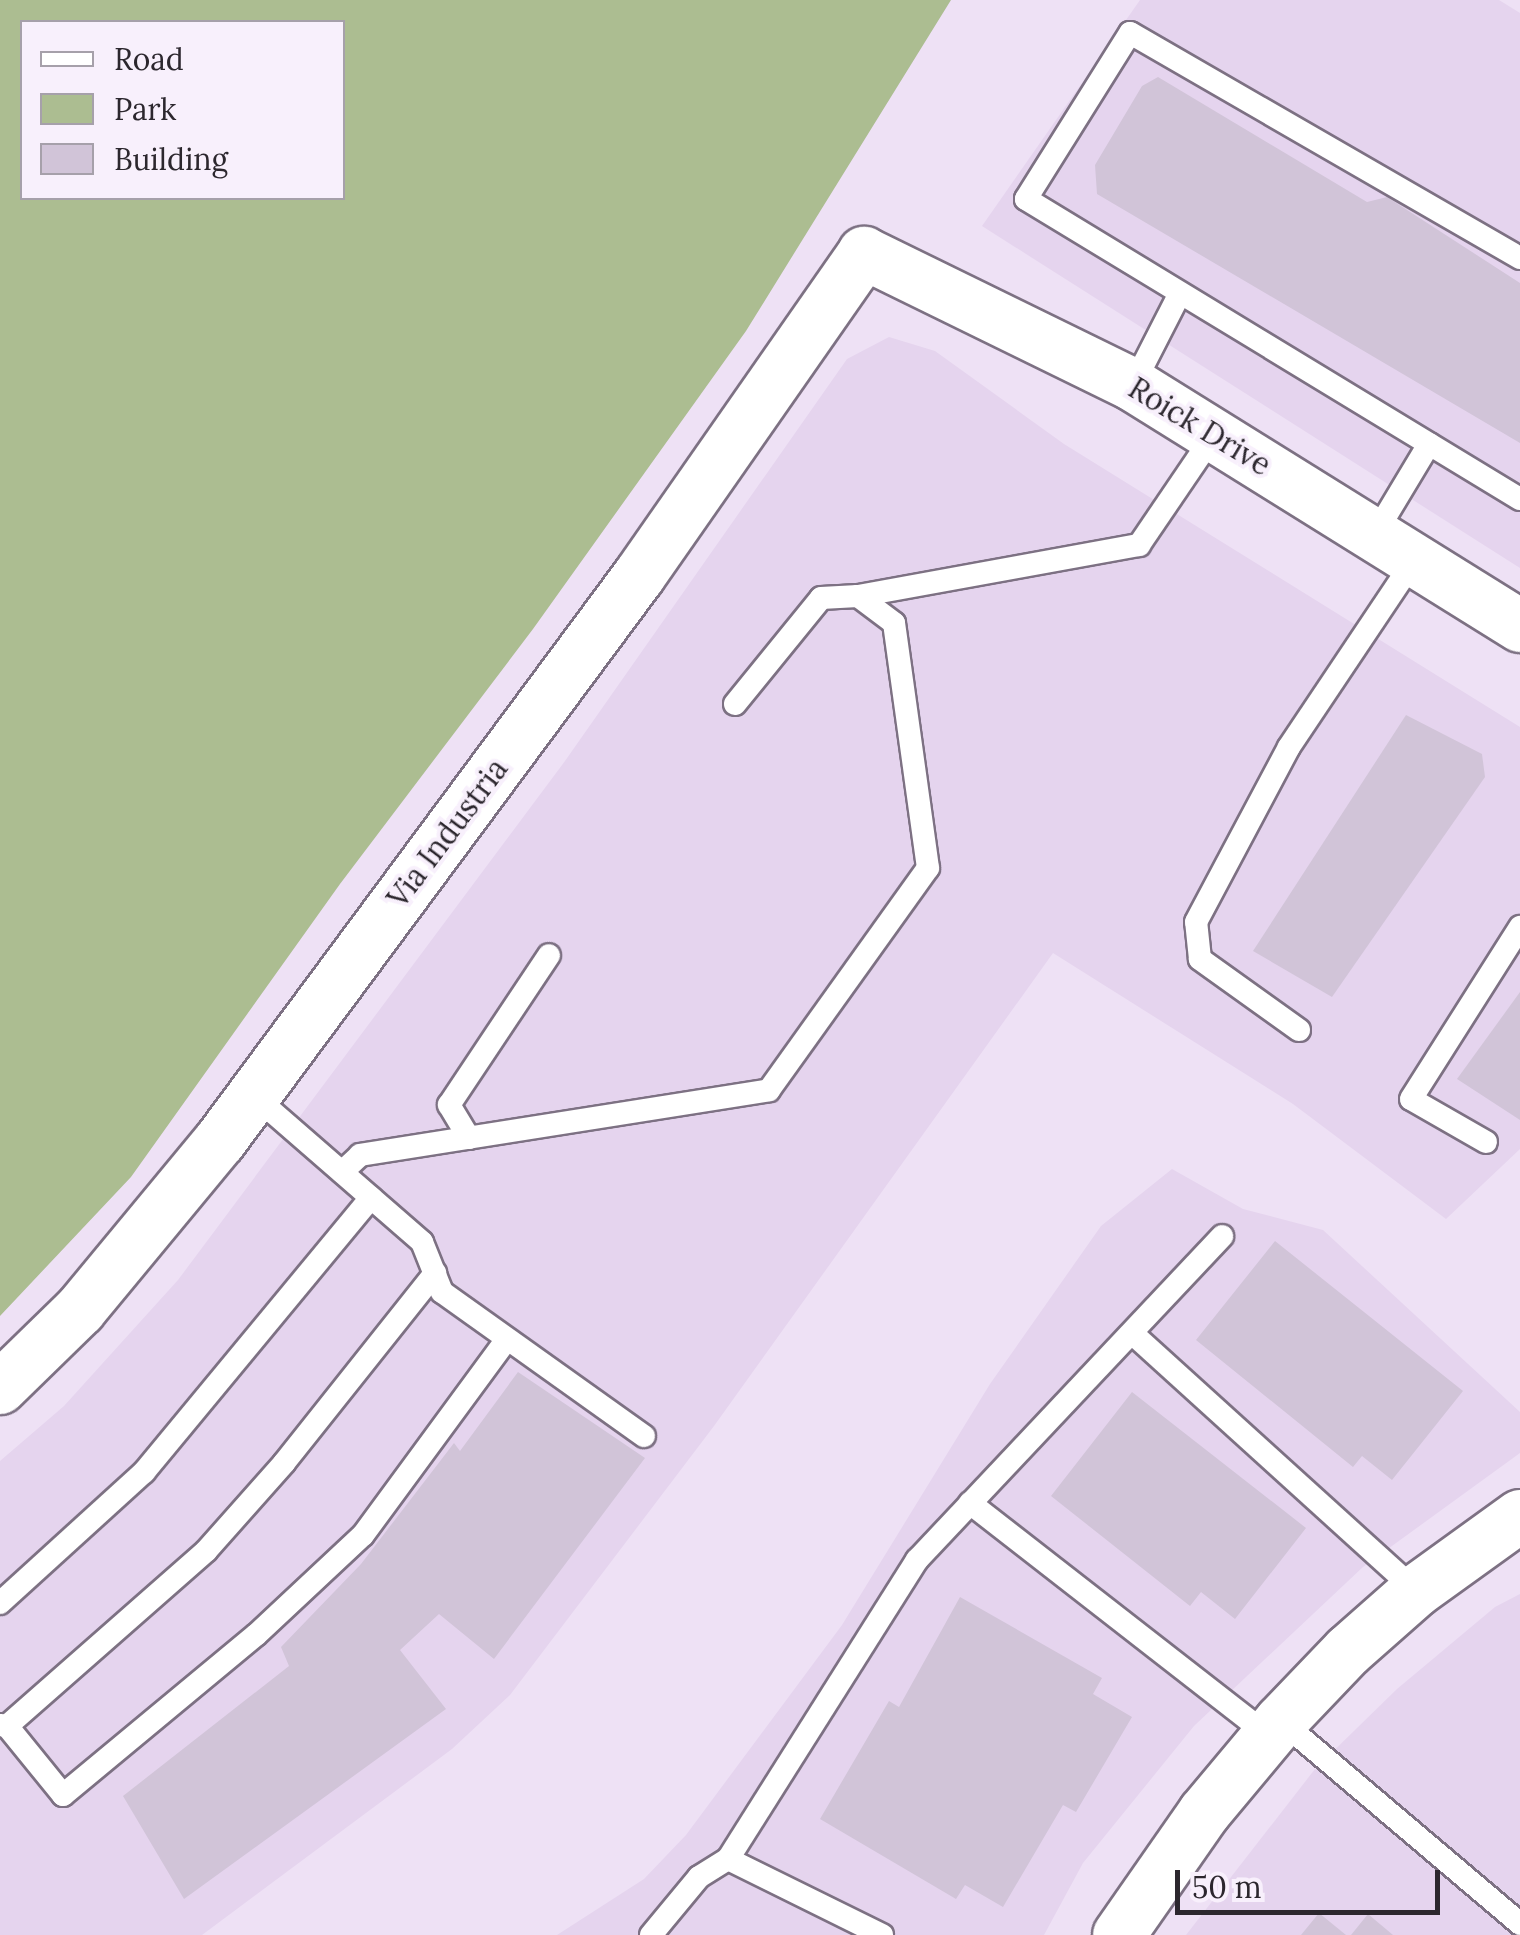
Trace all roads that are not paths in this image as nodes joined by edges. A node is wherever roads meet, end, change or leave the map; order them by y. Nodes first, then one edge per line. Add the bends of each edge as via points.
1 (864, 253) joint
2 (1520, 258) edge
3 (1180, 293) junction
4 (1133, 385) junction
5 (1215, 433) junction
6 (1429, 444) junction
7 (1520, 499) edge
8 (1395, 547) junction
9 (858, 596) junction
10 (1520, 626) edge
11 (735, 704) dead end
12 (1520, 928) edge
13 (548, 955) dead end
14 (1298, 1030) dead end
15 (253, 1096) junction
16 (470, 1138) junction
17 (1486, 1142) dead end
18 (342, 1172) junction
19 (372, 1198) junction
20 (1222, 1236) dead end
21 (435, 1273) junction
22 (1133, 1334) junction
23 (507, 1339) junction
24 (0, 1388) edge
25 (644, 1436) dead end
26 (970, 1503) junction
27 (1520, 1516) edge
28 (1416, 1592) junction
29 (0, 1602) edge
30 (4, 1725) edge
31 (1274, 1728) junction
32 (728, 1859) junction
33 (1520, 1924) edge
34 (651, 1935) edge
35 (882, 1935) edge
36 (1118, 1935) edge

1 - 4 street, Roick Drive
1 - 15 street, Via Industria via 639,576
2 - 3 lane via 1130,33 1026,200
3 - 4 lane
3 - 6 lane
4 - 5 street, Roick Drive
5 - 8 street, Roick Drive
5 - 9 lane via 1139,545
6 - 7 lane
6 - 8 lane
8 - 10 street, Roick Drive
8 - 14 lane via 1196,922 1200,959
9 - 11 lane via 821,598
9 - 16 lane via 894,623 928,868 846,986 769,1090
12 - 17 lane via 1411,1099
13 - 16 lane via 449,1105
15 - 18 lane
15 - 24 street, Via Industria via 80,1310
16 - 18 lane via 360,1155
18 - 19 lane
19 - 21 lane via 422,1242
19 - 29 lane via 144,1472
20 - 22 lane
21 - 23 lane via 442,1292
21 - 30 lane via 206,1551
22 - 26 lane
22 - 28 lane
23 - 25 lane
23 - 30 lane via 363,1535 256,1636 64,1795
26 - 31 lane
26 - 32 lane via 916,1560
27 - 28 street
28 - 31 street
31 - 33 lane
31 - 36 street
32 - 34 lane via 699,1877
32 - 35 lane

